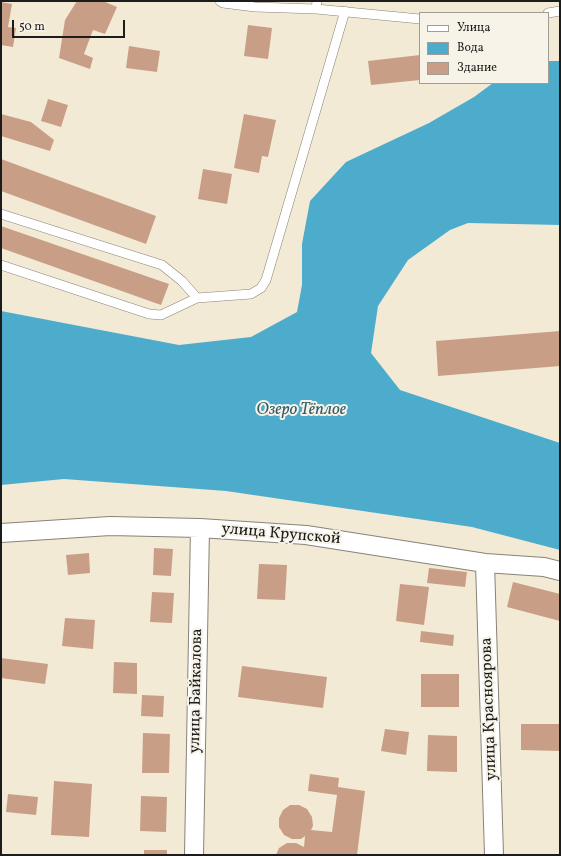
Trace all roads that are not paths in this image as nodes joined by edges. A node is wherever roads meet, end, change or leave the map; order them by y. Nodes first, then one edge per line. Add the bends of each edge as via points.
1 (220, 1) edge
2 (316, 5) edge
3 (345, 11) junction
4 (560, 11) edge
5 (549, 13) edge
6 (419, 19) edge
7 (1, 214) edge
8 (1, 265) edge
9 (197, 298) junction
10 (200, 528) junction
11 (1, 533) edge
12 (485, 563) junction
13 (560, 571) edge
14 (194, 855) edge
15 (494, 855) edge

1 - 2 lane via 255,7
2 - 3 lane
3 - 6 lane
3 - 9 lane via 266,280 261,288 251,294
4 - 5 lane
7 - 9 lane via 162,266 182,281
8 - 9 lane via 149,314 161,315
10 - 11 street, улица Крупской via 110,526
10 - 12 street, улица Крупской via 306,535
10 - 14 street, улица Байкалова
12 - 13 street, улица Крупской via 544,567
12 - 15 street, улица Красноярова

